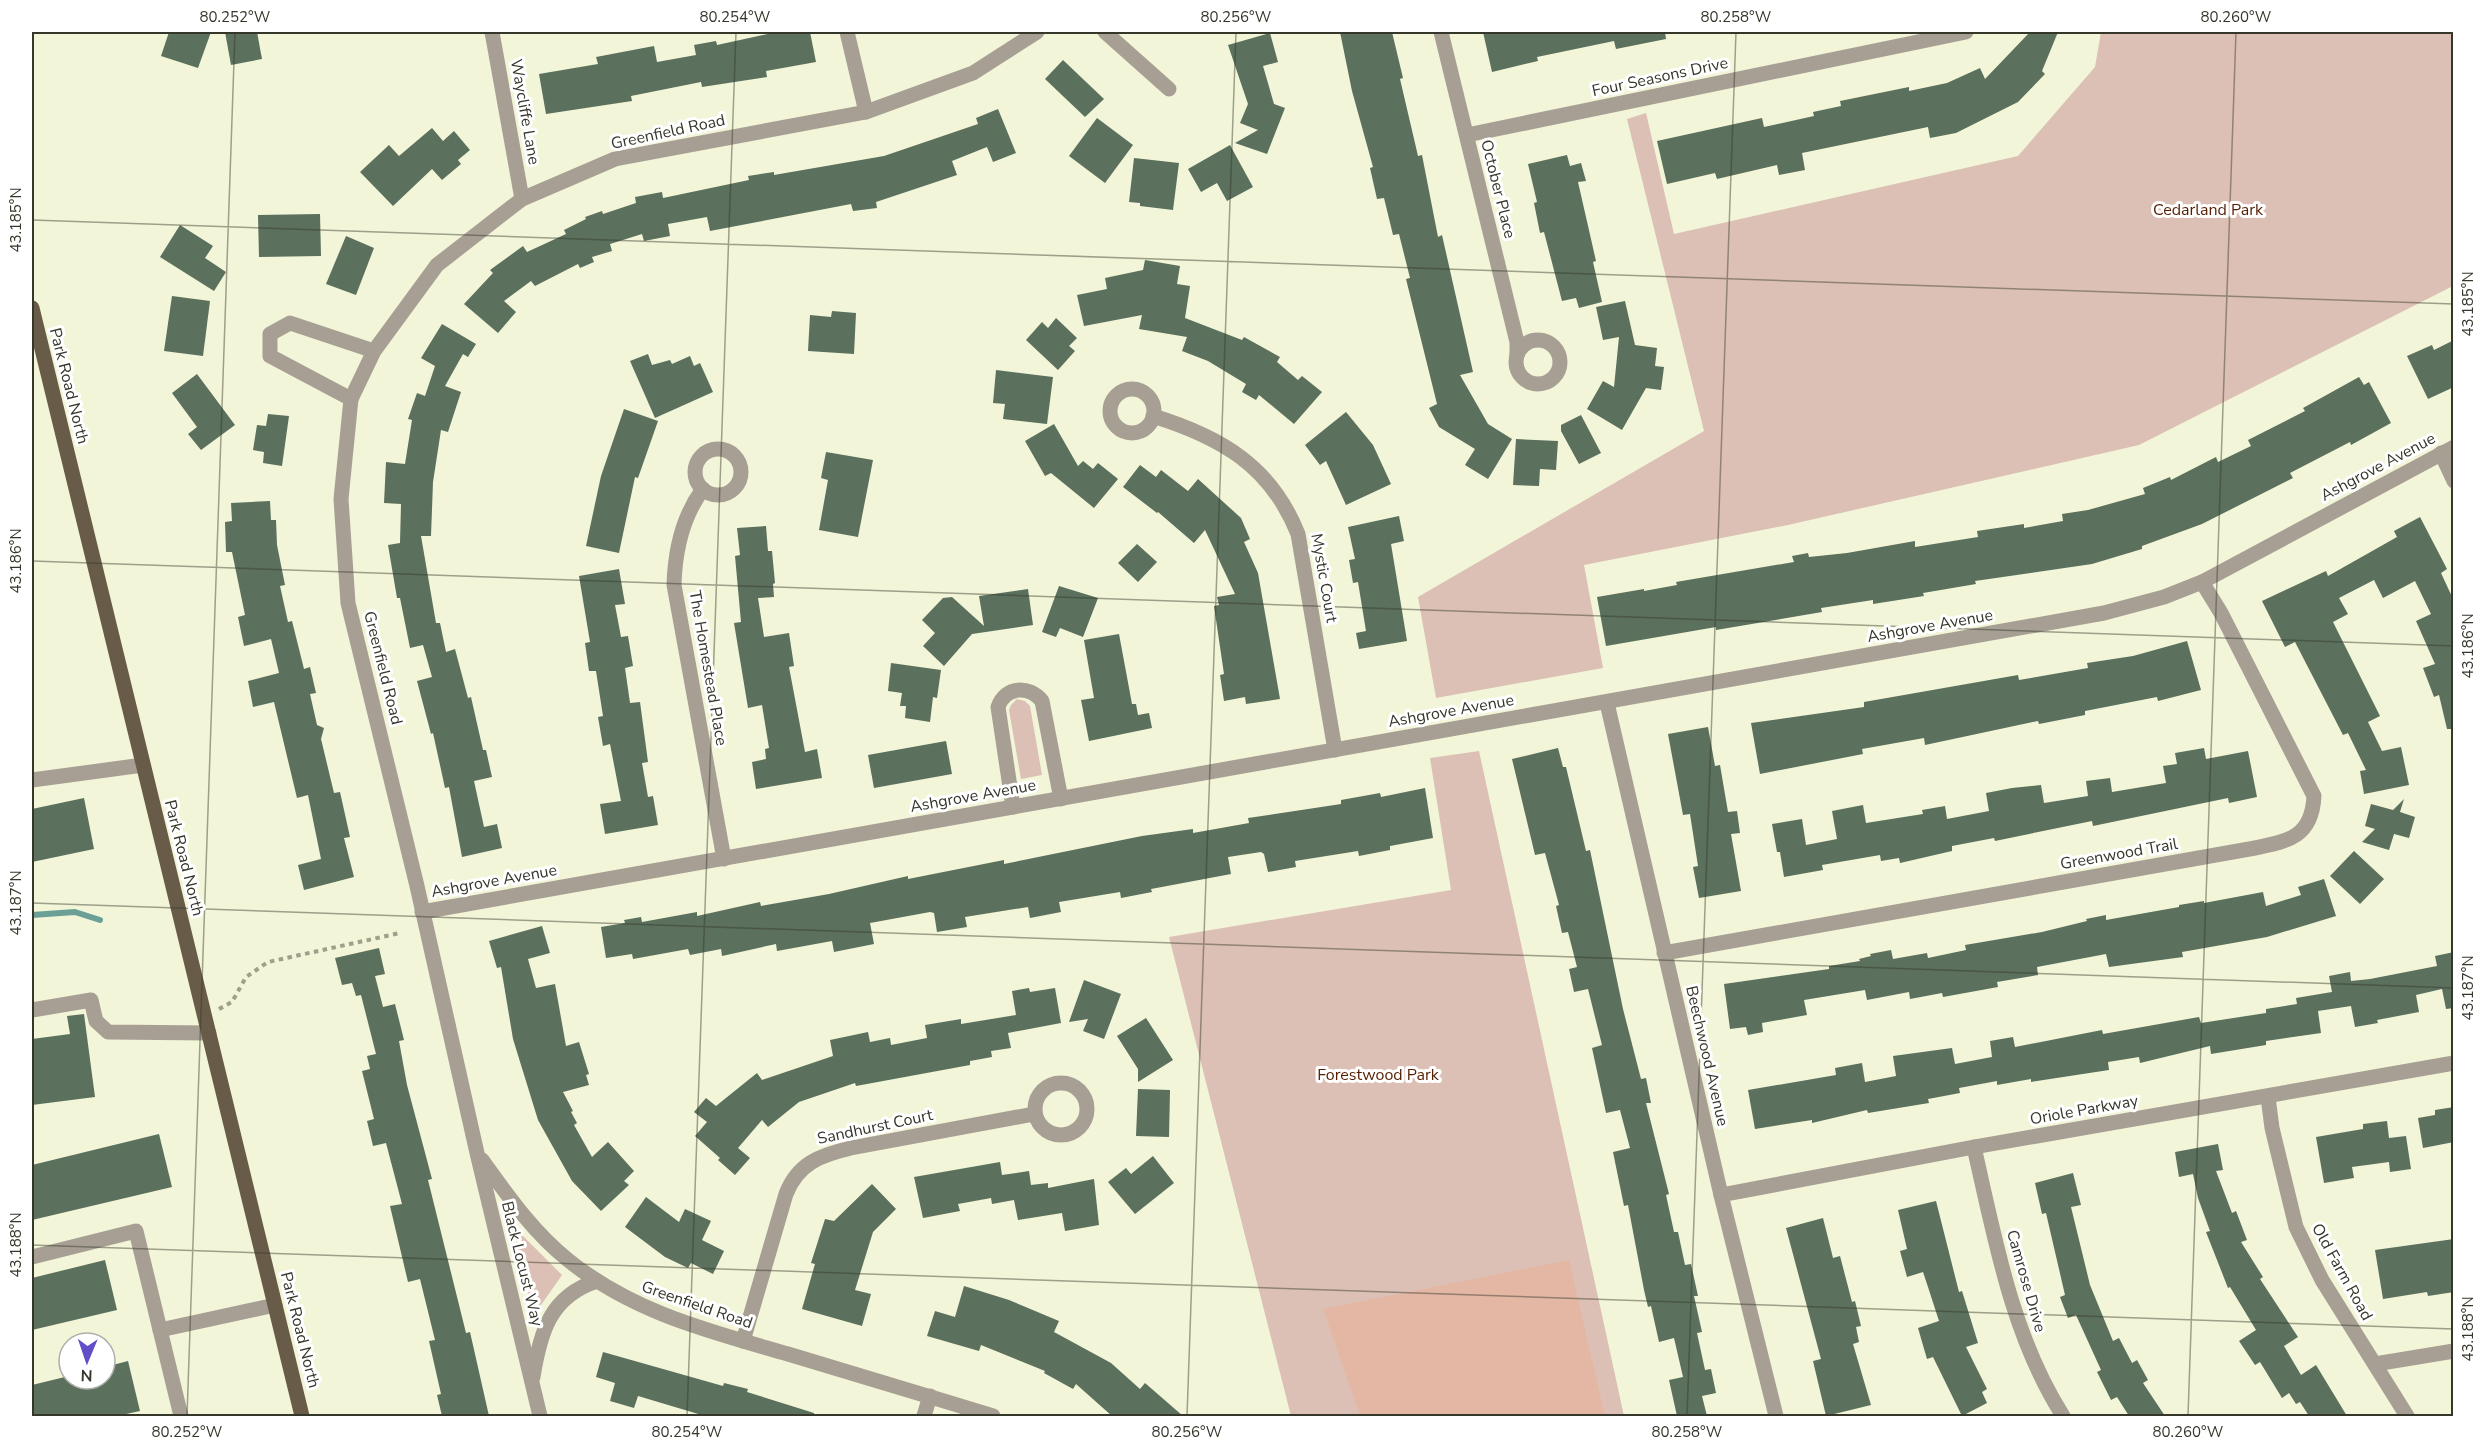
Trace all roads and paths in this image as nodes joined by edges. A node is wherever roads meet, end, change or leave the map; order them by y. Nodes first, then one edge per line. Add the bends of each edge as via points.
1 (492, 32) edge
2 (847, 32) edge
3 (1037, 32) edge
4 (1104, 32) edge
5 (1441, 32) edge
6 (1966, 32) edge
7 (1169, 89) dead end
8 (866, 112) junction
9 (1467, 135) junction
10 (522, 199) junction
11 (32, 308) edge
12 (374, 351) junction
13 (1517, 355) dead end
14 (351, 399) junction
15 (1154, 416) dead end
16 (2447, 450) edge
17 (2454, 481) edge
18 (703, 489) dead end
19 (2202, 582) junction
20 (1607, 703) junction
21 (1335, 750) junction
22 (143, 765) junction
23 (32, 780) edge
24 (1061, 799) junction
25 (1013, 807) junction
26 (724, 859) junction
27 (422, 912) junction
28 (400, 933) dead end
29 (1664, 953) junction
30 (32, 1010) edge
31 (216, 1010) dead end
32 (209, 1033) junction
33 (2454, 1063) edge
34 (2268, 1097) junction
35 (1034, 1114) dead end
36 (1974, 1147) junction
37 (477, 1153) junction
38 (1721, 1195) junction
39 (32, 1257) edge
40 (597, 1281) junction
41 (275, 1305) junction
42 (160, 1330) junction
43 (743, 1341) junction
44 (2454, 1350) edge
45 (2375, 1364) junction
46 (532, 1383) junction
47 (930, 1396) junction
48 (181, 1416) edge
49 (302, 1416) edge
50 (540, 1416) edge
51 (924, 1416) edge
52 (993, 1416) edge
53 (1776, 1416) edge
54 (2063, 1416) edge
55 (2407, 1416) edge

1 - 10 street, Waycliffe Lane
2 - 8 street
3 - 8 street, Greenfield Road via 973,74
4 - 7 street
5 - 9 street, October Place
6 - 9 street, Four Seasons Drive
8 - 10 street, Greenfield Road via 615,159
9 - 13 street, October Place
10 - 12 street, Greenfield Road via 437,265
11 - 22 main road, Park Road North
12 - 14 street, Greenfield Road
12 - 14 street via 290,323 270,334 270,356
14 - 27 street, Greenfield Road via 341,499 348,603
15 - 21 street, Mystic Court via 1218,441 1240,455 1260,472 1289,510 1298,534
16 - 17 street
16 - 19 street, Ashgrove Avenue
18 - 26 street, The Homestead Place via 684,525 674,585
19 - 20 street, Ashgrove Avenue via 2104,613
19 - 29 street, Greenwood Trail via 2314,796 2313,812 2306,827 2295,837 2255,848
20 - 21 street, Ashgrove Avenue
20 - 29 street, Beechwood Avenue
21 - 24 street, Ashgrove Avenue
22 - 23 street
22 - 32 main road, Park Road North
24 - 25 street, Ashgrove Avenue
24 - 25 street via 1042,701 1032,692 1017,689 1004,696 998,706
25 - 26 street, Ashgrove Avenue
26 - 27 street, Ashgrove Avenue
27 - 37 street, Greenfield Road
28 - 31 path via 268,962 246,977 229,1005
29 - 38 street, Beechwood Avenue
30 - 32 street via 91,1000 96,1021 108,1032
32 - 41 main road, Park Road North
33 - 34 street, Oriole Parkway
34 - 36 street, Oriole Parkway
34 - 45 street, Old Farm Road via 2296,1227 2322,1280
35 - 43 street, Sandhurst Court via 844,1149 805,1165 786,1194
36 - 38 street, Oriole Parkway
36 - 54 street, Camrose Drive via 2026,1344
37 - 40 street, Greenfield Road via 540,1235
37 - 46 street, Black Locust Way
38 - 53 street, Beechwood Avenue
39 - 42 street via 136,1231
40 - 43 street, Greenfield Road via 654,1313
40 - 46 street, Black Locust Way via 568,1294 551,1316 540,1342
41 - 42 street
41 - 49 main road, Park Road North
42 - 48 street
43 - 47 street, Greenfield Road
44 - 45 street
45 - 55 street, Old Farm Road
46 - 50 street, Black Locust Way
47 - 51 street
47 - 52 street, Greenfield Road

